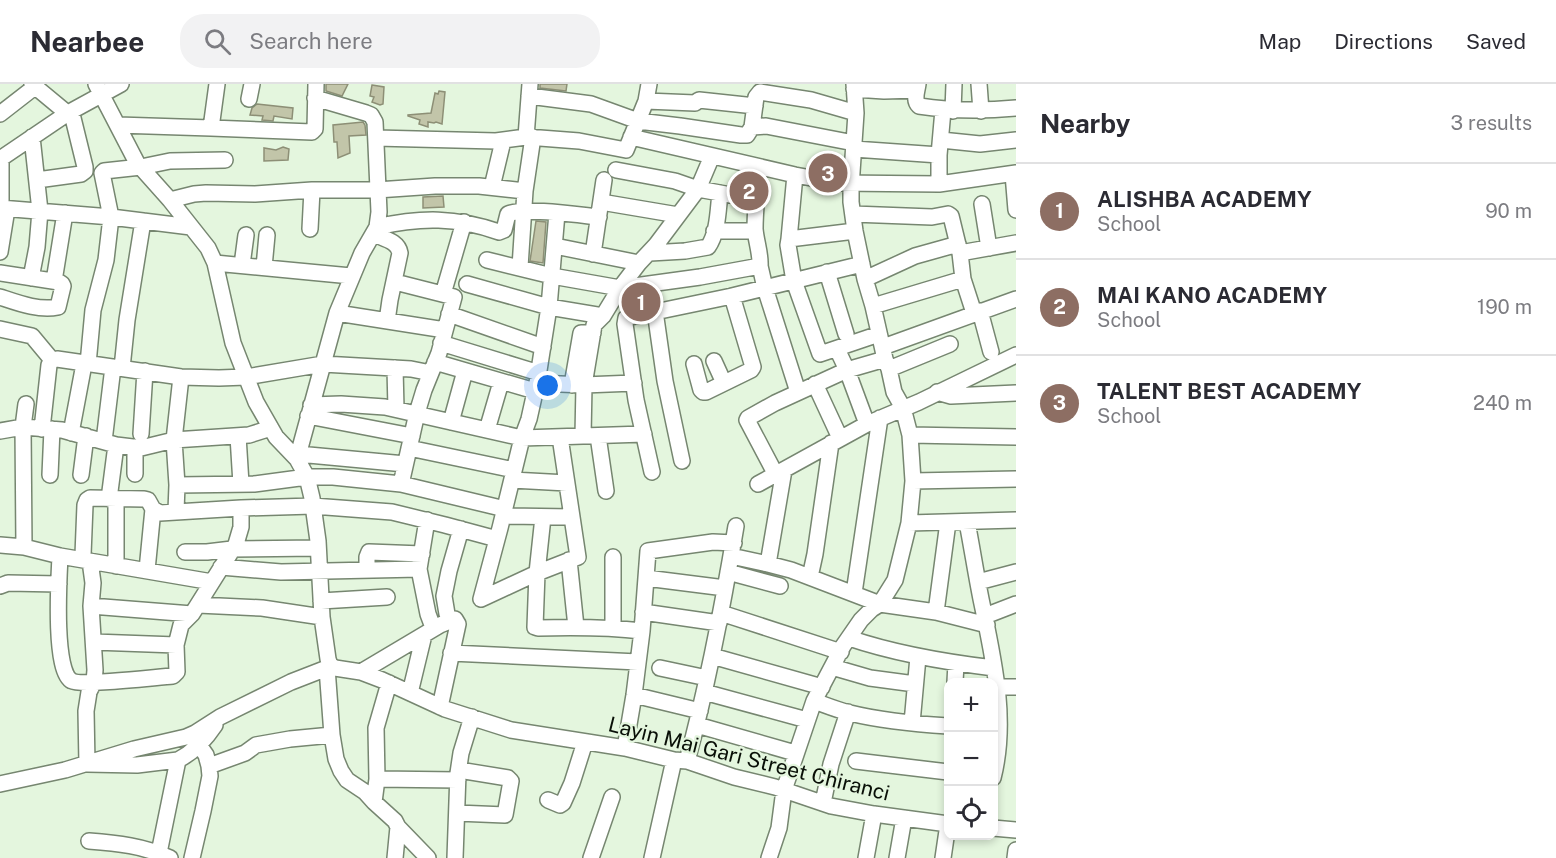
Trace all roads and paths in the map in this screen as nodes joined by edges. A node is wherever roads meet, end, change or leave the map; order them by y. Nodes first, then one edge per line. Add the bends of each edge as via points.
1 (121, 84) edge
2 (217, 84) edge
3 (649, 84) edge
4 (954, 84) edge
5 (979, 84) edge
6 (34, 85) edge
7 (854, 86) edge
8 (884, 87) edge
9 (918, 87) edge
10 (315, 88) edge
11 (99, 89) edge
12 (530, 90) edge
13 (698, 92) edge
14 (646, 101) junction
15 (755, 106) junction
16 (1016, 108) edge
17 (948, 110) junction
18 (981, 111) junction
19 (68, 113) junction
20 (856, 113) junction
21 (0, 114) edge
22 (638, 121) junction
23 (118, 125) junction
24 (752, 127) junction
25 (211, 128) junction
26 (32, 137) junction
27 (530, 137) junction
28 (631, 137) junction
29 (376, 138) junction
30 (1016, 140) edge
31 (503, 141) junction
32 (854, 146) junction
33 (940, 148) junction
34 (712, 156) junction
35 (0, 159) edge
36 (225, 160) dead end
37 (141, 167) junction
38 (758, 167) junction
39 (616, 170) dead end
40 (1014, 174) edge
41 (795, 175) junction
42 (37, 180) junction
43 (603, 180) dead end
44 (851, 184) junction
45 (939, 184) junction
46 (492, 186) junction
47 (698, 189) junction
48 (312, 190) junction
49 (377, 190) junction
50 (525, 191) junction
51 (720, 193) junction
52 (170, 200) junction
53 (758, 200) junction
54 (982, 204) dead end
55 (3, 209) edge
56 (600, 209) junction
57 (1016, 210) edge
58 (40, 211) junction
59 (525, 211) junction
60 (65, 213) junction
61 (556, 213) junction
62 (853, 214) junction
63 (678, 215) junction
64 (111, 217) junction
65 (143, 221) junction
66 (464, 222) junction
67 (191, 227) junction
68 (310, 229) dead end
69 (376, 231) junction
70 (714, 231) junction
71 (755, 231) junction
72 (855, 231) junction
73 (246, 235) dead end
74 (267, 235) dead end
75 (789, 239) junction
76 (1016, 243) edge
77 (555, 246) junction
78 (959, 248) junction
79 (989, 248) junction
80 (0, 252) edge
81 (593, 254) junction
82 (644, 258) junction
83 (487, 260) dead end
84 (215, 263) junction
85 (242, 265) junction
86 (760, 266) junction
87 (264, 267) junction
88 (520, 267) junction
89 (863, 271) junction
90 (827, 272) junction
91 (0, 273) edge
92 (351, 276) junction
93 (552, 276) junction
94 (31, 278) junction
95 (963, 279) junction
96 (54, 281) junction
97 (794, 281) junction
98 (395, 282) junction
99 (467, 285) dead end
100 (620, 288) junction
101 (765, 288) junction
102 (443, 294) junction
103 (732, 296) junction
104 (0, 297) edge
105 (1016, 300) edge
106 (873, 306) junction
107 (549, 307) junction
108 (37, 308) junction
109 (655, 311) junction
110 (977, 312) junction
111 (337, 313) junction
112 (449, 314) junction
113 (603, 316) junction
114 (387, 321) junction
115 (0, 329) edge
116 (846, 334) dead end
117 (32, 336) junction
118 (443, 336) junction
119 (950, 344) dead end
120 (543, 347) junction
121 (837, 349) junction
122 (884, 352) junction
123 (991, 352) dead end
124 (1016, 355) edge
125 (52, 360) junction
126 (714, 361) dead end
127 (86, 364) junction
128 (323, 364) junction
129 (694, 364) dead end
130 (118, 368) junction
131 (395, 368) junction
132 (433, 368) junction
133 (847, 370) junction
134 (145, 371) junction
135 (465, 371) junction
136 (246, 376) junction
137 (181, 377) junction
138 (501, 382) junction
139 (537, 383) junction
140 (634, 383) junction
141 (724, 384) junction
142 (815, 384) junction
143 (578, 385) junction
144 (798, 392) junction
145 (938, 392) junction
146 (1016, 393) edge
147 (26, 404) dead end
148 (362, 405) junction
149 (903, 408) junction
150 (396, 409) junction
151 (310, 411) junction
152 (417, 414) junction
153 (874, 421) junction
154 (451, 422) junction
155 (360, 426) junction
156 (23, 427) junction
157 (271, 428) junction
158 (47, 429) junction
159 (0, 430) edge
160 (487, 430) junction
161 (79, 434) junction
162 (644, 434) junction
163 (910, 435) junction
164 (238, 436) junction
165 (590, 436) junction
166 (560, 437) junction
167 (1016, 437) edge
168 (522, 438) junction
169 (174, 440) junction
170 (138, 441) junction
171 (836, 441) junction
172 (410, 442) junction
173 (110, 443) junction
174 (298, 457) junction
175 (682, 461) dead end
176 (405, 464) junction
177 (652, 472) dead end
178 (780, 473) junction
179 (135, 474) dead end
180 (50, 475) dead end
181 (81, 475) dead end
182 (513, 475) junction
183 (306, 477) junction
184 (1016, 479) edge
185 (913, 482) junction
186 (567, 483) junction
187 (241, 484) junction
188 (401, 484) junction
189 (758, 484) dead end
190 (177, 485) junction
191 (606, 491) dead end
192 (112, 499) junction
193 (313, 506) junction
194 (241, 508) junction
195 (153, 510) junction
196 (176, 511) junction
197 (504, 513) junction
198 (543, 517) junction
199 (572, 517) junction
200 (427, 520) junction
201 (1016, 520) edge
202 (948, 522) junction
203 (967, 522) junction
204 (909, 523) junction
205 (736, 526) dead end
206 (461, 529) junction
207 (497, 539) junction
208 (0, 545) edge
209 (24, 547) junction
210 (318, 548) junction
211 (232, 549) junction
212 (732, 549) junction
213 (185, 552) dead end
214 (60, 556) junction
215 (613, 557) dead end
216 (569, 560) junction
217 (90, 561) junction
218 (420, 561) junction
219 (768, 564) junction
220 (116, 566) junction
221 (221, 567) junction
222 (147, 570) junction
223 (319, 571) junction
224 (1016, 572) edge
225 (537, 573) junction
226 (810, 577) junction
227 (646, 578) junction
228 (727, 580) junction
229 (212, 582) junction
230 (978, 582) junction
231 (59, 584) junction
232 (0, 586) edge
233 (780, 586) dead end
234 (854, 593) junction
235 (387, 597) dead end
236 (321, 601) junction
237 (880, 603) junction
238 (1016, 604) edge
239 (91, 606) junction
240 (195, 610) junction
241 (644, 612) junction
242 (936, 612) junction
243 (447, 614) dead end
244 (322, 617) junction
245 (720, 618) junction
246 (986, 621) junction
247 (576, 627) junction
248 (428, 628) junction
249 (613, 628) junction
250 (642, 631) junction
251 (849, 638) junction
252 (94, 642) junction
253 (176, 645) junction
254 (841, 652) junction
255 (451, 653) junction
256 (712, 656) junction
257 (918, 657) junction
258 (638, 662) junction
259 (956, 663) junction
260 (328, 666) junction
261 (660, 668) dead end
262 (832, 668) junction
263 (994, 668) junction
264 (361, 672) junction
265 (955, 678) edge
266 (996, 678) edge
267 (94, 682) junction
268 (389, 683) junction
269 (915, 684) junction
270 (706, 685) junction
271 (998, 687) edge
272 (1016, 687) edge
273 (410, 693) junction
274 (818, 694) junction
275 (998, 694) edge
276 (634, 695) junction
277 (440, 707) junction
278 (848, 712) junction
279 (220, 717) junction
280 (471, 717) junction
281 (699, 718) junction
282 (807, 720) junction
283 (912, 723) junction
284 (944, 726) edge
285 (998, 728) edge
286 (332, 735) junction
287 (585, 742) junction
288 (199, 745) junction
289 (625, 748) junction
290 (795, 753) junction
291 (178, 760) junction
292 (681, 761) junction
293 (856, 761) dead end
294 (87, 764) junction
295 (209, 766) junction
296 (944, 772) edge
297 (458, 775) junction
298 (377, 779) junction
299 (0, 784) edge
300 (784, 790) junction
301 (612, 797) dead end
302 (548, 800) dead end
303 (374, 802) junction
304 (822, 802) junction
305 (457, 813) junction
306 (874, 814) junction
307 (904, 818) junction
308 (944, 823) edge
309 (398, 827) junction
310 (998, 828) edge
311 (1016, 830) edge
312 (946, 840) edge
313 (88, 841) dead end
314 (1016, 850) edge
315 (117, 851) edge
316 (144, 853) edge
317 (165, 855) edge
318 (192, 858) edge
319 (395, 858) edge
320 (428, 858) edge
321 (455, 858) edge
322 (591, 858) edge
323 (651, 858) edge
324 (769, 858) edge
325 (866, 858) edge
326 (897, 858) edge
327 (943, 858) edge
328 (1015, 858) edge

1 - 11 street
2 - 25 street
3 - 14 street
4 - 17 street
5 - 18 street
6 - 19 street
6 - 21 street
7 - 8 street
7 - 20 street
8 - 9 street
9 - 17 street via 917,105
10 - 25 street via 312,132
10 - 29 street via 371,115
11 - 19 street
11 - 23 street
12 - 22 street via 591,104
12 - 27 street
13 - 14 street via 696,103
13 - 15 street
14 - 22 street
15 - 20 street via 760,93 811,100
15 - 24 street
16 - 18 street
17 - 18 street
17 - 33 street
19 - 26 street
19 - 42 street via 75,123 85,171
20 - 32 street
22 - 24 street via 741,135 747,135
22 - 28 street
23 - 25 street
23 - 37 street
24 - 32 street via 766,126
26 - 35 street
26 - 42 street
27 - 28 street via 625,150
27 - 31 street
27 - 50 street
28 - 34 street
29 - 31 street
29 - 49 street
30 - 33 street
31 - 46 street
32 - 33 street
32 - 44 street
33 - 45 street
34 - 38 street
34 - 47 street
35 - 55 street
36 - 37 street via 170,161
37 - 52 street
37 - 64 street via 102,173
38 - 41 street
38 - 53 street
39 - 47 street
40 - 45 street
40 - 57 street
41 - 44 street
41 - 75 street
42 - 58 street
43 - 56 street
44 - 45 street
44 - 62 street
46 - 49 street
46 - 50 street
47 - 51 street
47 - 63 street
48 - 49 street
48 - 52 street via 194,194
48 - 68 street
49 - 69 street
50 - 59 street
51 - 53 street
51 - 70 street
52 - 67 street
53 - 71 street
54 - 79 street
55 - 58 street
55 - 80 street
56 - 61 street
56 - 63 street
56 - 81 street
58 - 60 street
58 - 94 street
59 - 61 street
59 - 66 street via 508,214 504,230 499,232
59 - 88 street
60 - 64 street
60 - 96 street
61 - 77 street
62 - 72 street
62 - 78 street via 948,214
63 - 82 street
64 - 65 street
64 - 127 street
65 - 67 street
65 - 130 street
66 - 69 street via 421,219
66 - 102 street
67 - 84 street
69 - 92 street
69 - 98 street via 399,248
70 - 71 street
70 - 82 street via 708,247
71 - 86 street
72 - 75 street
72 - 89 street
73 - 85 street
74 - 87 street
75 - 97 street
76 - 79 street
77 - 81 street
77 - 93 street
78 - 79 street
78 - 89 street
78 - 95 street
81 - 82 street
82 - 100 street
83 - 88 street
84 - 85 street
84 - 136 street via 233,343
85 - 87 street
86 - 100 street
86 - 101 street
87 - 92 street
88 - 93 street
89 - 90 street
89 - 106 street
90 - 97 street
90 - 116 street
91 - 94 street
92 - 111 street
93 - 100 street
93 - 107 street
94 - 96 street
95 - 106 street
95 - 110 street
96 - 108 street via 63,286 58,307
97 - 101 street
97 - 121 street via 819,351 821,354
98 - 102 street
98 - 114 street
99 - 107 street
100 - 113 street
101 - 103 street
101 - 144 street
102 - 112 street via 454,297
103 - 109 street
103 - 141 street via 753,367
104 - 108 street
105 - 110 street
106 - 122 street
107 - 113 street
107 - 120 street
108 - 117 street
109 - 140 street via 625,321
109 - 175 street
110 - 122 street
110 - 123 street
111 - 114 street
111 - 128 street
112 - 118 street
112 - 120 street
113 - 143 street via 592,333
114 - 118 street
115 - 117 street
117 - 125 street
118 - 132 street
118 - 139 street
119 - 122 street
120 - 139 street
121 - 122 street
121 - 133 street
122 - 133 street
122 - 149 street via 894,392
124 - 145 street
125 - 127 street
125 - 158 street
126 - 141 street
127 - 130 street
127 - 161 street
128 - 131 street
128 - 136 street
128 - 151 street
129 - 141 street via 703,392
130 - 134 street
130 - 173 street
131 - 132 street
131 - 150 street
132 - 135 street
132 - 152 street
133 - 142 street
133 - 153 street
134 - 137 street
134 - 170 street
135 - 138 street
135 - 154 street
136 - 137 street
136 - 157 street
137 - 169 street
138 - 139 street
138 - 160 street
139 - 143 street
139 - 168 street
140 - 143 street
140 - 162 street
142 - 144 street
142 - 171 street
143 - 165 street
144 - 178 street via 747,419
145 - 146 street via 951,396
145 - 149 street
147 - 156 street
148 - 150 street
148 - 151 street
148 - 155 street
149 - 153 street
149 - 163 street
150 - 152 street
151 - 155 street
151 - 174 street
152 - 154 street
152 - 172 street
153 - 171 street
153 - 234 street
154 - 160 street
155 - 172 street
156 - 158 street
156 - 159 street
156 - 209 street
157 - 164 street
157 - 174 street
158 - 161 street
158 - 180 street
160 - 168 street
161 - 173 street
161 - 181 street
162 - 165 street
162 - 177 street
163 - 167 street
163 - 185 street
164 - 169 street
164 - 187 street
165 - 166 street
165 - 191 street
166 - 168 street
166 - 186 street
168 - 182 street
169 - 170 street via 141,448
169 - 190 street
170 - 173 street
170 - 179 street
171 - 178 street
171 - 226 street
172 - 176 street
172 - 182 street
173 - 192 street
174 - 176 street
174 - 183 street
176 - 188 street
178 - 189 street
178 - 219 street
182 - 186 street
182 - 197 street
183 - 187 street
183 - 188 street
183 - 193 street
184 - 185 street
185 - 204 street
186 - 199 street
187 - 190 street
188 - 197 street
190 - 196 street
192 - 195 street via 148,500
192 - 217 street via 90,498 85,505 82,555
192 - 220 street
193 - 194 street
193 - 200 street via 392,512
193 - 210 street
194 - 196 street
194 - 211 street via 241,527
195 - 196 street
195 - 222 street
197 - 198 street
197 - 207 street
198 - 199 street
198 - 225 street
199 - 216 street via 578,557
200 - 206 street
200 - 218 street
201 - 203 street
202 - 203 street
202 - 204 street
202 - 242 street
203 - 230 street
204 - 237 street via 895,580
205 - 212 street
206 - 207 street
206 - 243 street via 444,596
207 - 225 street via 481,599
208 - 209 street
209 - 214 street
210 - 211 street
210 - 223 street
211 - 213 street
211 - 221 street
212 - 219 street
212 - 227 street via 713,542 648,551
212 - 228 street
214 - 217 street
214 - 231 street
215 - 249 street
216 - 225 street
216 - 247 street
217 - 220 street
217 - 239 street
218 - 223 street via 369,552 366,570
218 - 248 street
219 - 226 street
220 - 222 street
221 - 223 street
221 - 229 street
222 - 229 street
223 - 236 street
224 - 230 street
225 - 247 street via 535,627
226 - 234 street
227 - 228 street
227 - 241 street
228 - 233 street
228 - 245 street
229 - 240 street
230 - 246 street
231 - 232 street
231 - 267 street via 59,643 66,676 76,683
234 - 237 street
235 - 236 street
236 - 244 street
237 - 242 street
237 - 251 street
238 - 246 street
239 - 240 street
239 - 252 street
240 - 244 street via 262,608
240 - 253 street via 181,625
241 - 245 street
241 - 250 street
242 - 246 street
244 - 260 street
245 - 254 street
245 - 256 street
246 - 263 street
247 - 249 street
248 - 255 street via 455,619 458,624
248 - 264 street
248 - 273 street
249 - 250 street
250 - 258 street
251 - 254 street
251 - 257 street
252 - 253 street
252 - 267 street
253 - 267 street via 177,672 173,676
254 - 262 street
255 - 258 street
255 - 277 street
256 - 270 street
256 - 274 street
257 - 259 street
257 - 269 street
258 - 276 street
259 - 263 street
259 - 265 street
260 - 264 street, Layin Mai Gari Street Chiranci
260 - 279 street
260 - 286 street
261 - 270 street
262 - 269 street
262 - 274 street
263 - 266 street
264 - 268 street, Layin Mai Gari Street Chiranci
267 - 294 street via 88,692 86,711
268 - 273 street, Layin Mai Gari Street Chiranci
268 - 298 street via 376,728
269 - 283 street
270 - 281 street
270 - 282 street
271 - 272 street
273 - 277 street, Layin Mai Gari Street Chiranci
274 - 278 street
274 - 282 street
275 - 285 street
276 - 281 street
276 - 289 street
277 - 280 street, Layin Mai Gari Street Chiranci
278 - 283 street
278 - 304 street
279 - 288 street
279 - 294 street via 186,737
280 - 287 street, Layin Mai Gari Street Chiranci via 512,730
280 - 297 street
281 - 290 street
281 - 292 street
282 - 290 street
283 - 284 street
286 - 295 street via 268,742
286 - 303 street via 341,771
287 - 289 street, Layin Mai Gari Street Chiranci
287 - 302 street via 563,803
288 - 291 street
288 - 295 street
289 - 292 street, Layin Mai Gari Street Chiranci
290 - 300 street
291 - 294 street via 137,765
291 - 317 street
292 - 300 street, Layin Mai Gari Street Chiranci
292 - 323 street
293 - 296 street
294 - 299 street
295 - 318 street
297 - 298 street
297 - 305 street
297 - 305 street via 511,781 506,815
298 - 303 street
300 - 304 street, Layin Mai Gari Street Chiranci
300 - 324 street via 779,828
301 - 322 street
303 - 309 street
304 - 306 street, Layin Mai Gari Street Chiranci
305 - 321 street
306 - 307 street, Layin Mai Gari Street Chiranci
306 - 325 street
307 - 308 street, Layin Mai Gari Street Chiranci
307 - 326 street
309 - 319 street
309 - 320 street
310 - 311 street
312 - 327 street
313 - 315 street
314 - 328 street
315 - 316 street
316 - 317 street

